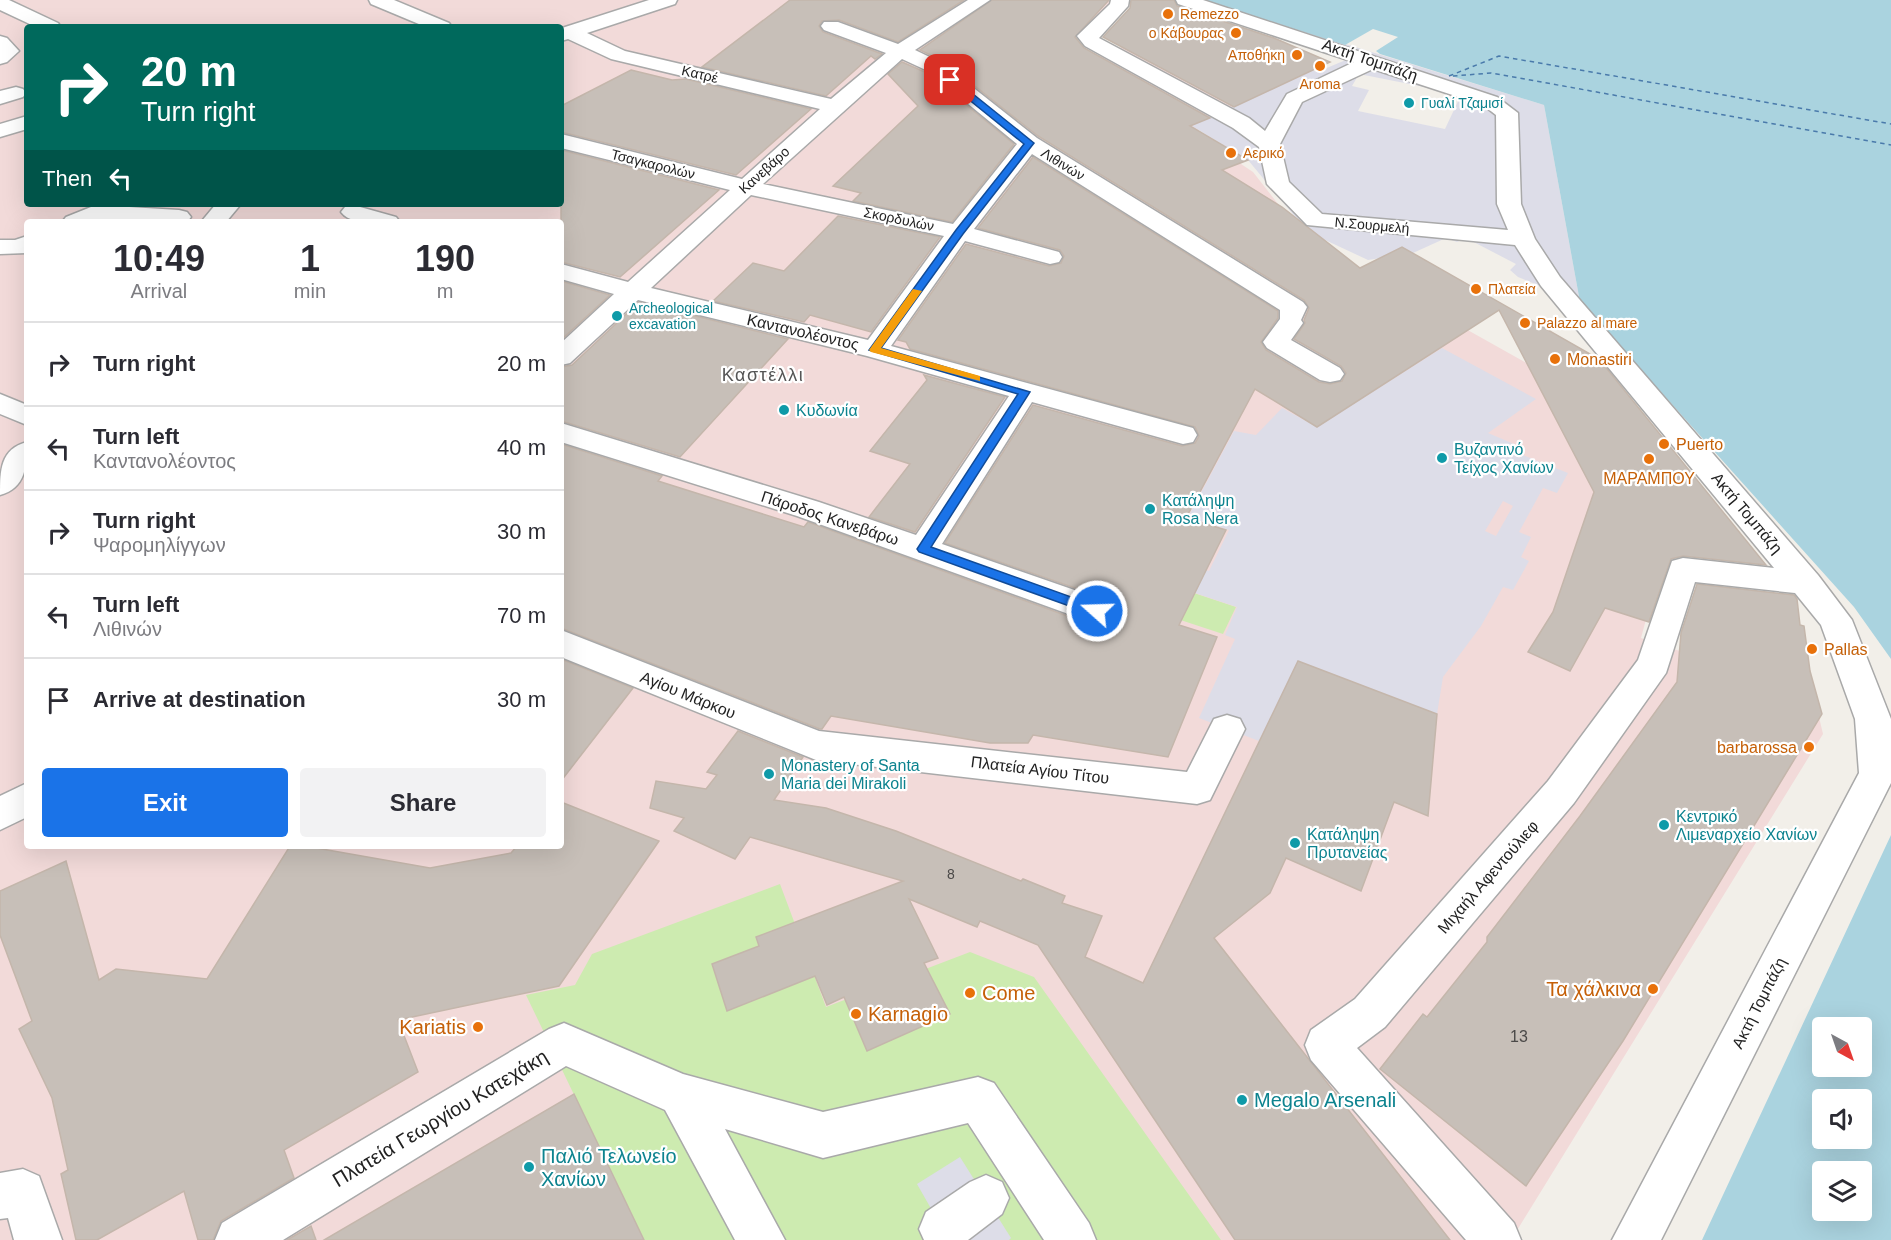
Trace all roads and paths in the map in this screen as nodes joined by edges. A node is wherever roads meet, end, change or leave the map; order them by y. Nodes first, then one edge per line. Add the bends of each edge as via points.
1 (378, 0) edge
2 (981, 0) edge
3 (1120, 0) edge
4 (1185, 0) edge
5 (653, 2) edge
6 (0, 3) edge
7 (45, 24) edge
8 (435, 24) edge
9 (831, 26) dead end
10 (565, 33) edge
11 (0, 42) edge
12 (900, 51) junction
13 (0, 58) edge
14 (1373, 61) junction
15 (835, 106) junction
16 (24, 123) edge
17 (0, 131) edge
18 (564, 142) edge
19 (1029, 143) junction
20 (1269, 144) junction
21 (746, 187) junction
22 (226, 207) edge
23 (353, 212) dead end
24 (179, 217) dead end
25 (81, 219) edge
26 (216, 219) edge
27 (378, 219) edge
28 (959, 232) junction
29 (1523, 239) junction
30 (24, 245) edge
31 (0, 247) edge
32 (1050, 256) dead end
33 (564, 272) edge
34 (630, 291) junction
35 (875, 350) junction
36 (564, 354) edge
37 (1330, 374) dead end
38 (1025, 392) junction
39 (0, 403) edge
40 (24, 415) edge
41 (564, 433) edge
42 (1183, 435) dead end
43 (24, 455) edge
44 (0, 485) edge
45 (923, 549) junction
46 (1807, 583) junction
47 (1097, 611) dead end
48 (564, 644) edge
49 (1227, 729) dead end
50 (816, 745) joint
51 (24, 801) edge
52 (0, 814) edge
53 (681, 1095) junction
54 (0, 1196) edge
55 (986, 1198) dead end
56 (943, 1229) dead end
57 (38, 1240) edge
58 (239, 1240) edge
59 (762, 1240) edge
60 (1072, 1240) edge
61 (1497, 1240) edge
62 (1636, 1240) edge

1 - 8 street
2 - 12 street, Κανεβάρο
3 - 20 street via 1119,6 1088,36 1092,42 1241,123
4 - 14 street, Ακτή Τομπάζη
5 - 10 street
6 - 7 street
9 - 12 street, Λιθινών
10 - 15 street, Κατρέ via 618,55
11 - 13 street via 9,51
12 - 15 street, Κανεβάρο
12 - 19 street, Λιθινών via 934,67
14 - 20 street via 1294,98
14 - 29 street, Ακτή Τομπάζη via 1490,101 1507,113 1509,204
15 - 21 street, Κανεβάρο
16 - 17 street
18 - 21 street, Τσαγκαρολών
19 - 28 street
19 - 37 street, Λιθινών via 1292,315 1276,342
20 - 29 street, Ν.Σουρμελή via 1278,184 1315,220
21 - 28 street, Σκορδυλών
21 - 34 street, Κανεβάρο
22 - 26 street
23 - 27 street
24 - 25 street via 96,212
28 - 32 street, Σκορδυλών
28 - 35 street
29 - 46 street, Ακτή Τομπάζη via 1550,281
30 - 31 street
33 - 34 street, Καντανολέοντος
34 - 35 street, Καντανολέοντος
34 - 36 street, Κανεβάρο
35 - 38 street, Καντανολέοντος
38 - 42 street, Καντανολέοντος
38 - 45 street
39 - 40 street
41 - 45 street, Πάροδος Κανεβάρω
43 - 44 street
45 - 47 street, Πάροδος Κανεβάρω
46 - 61 street, Μιχαήλ Αφεντούλιεφ via 1683,569 1654,664 1561,792 1370,1013 1326,1045
46 - 62 street, Ακτή Τομπάζη via 1836,620 1873,719 1877,774
48 - 50 street, Αγίου Μάρκου
49 - 50 street, Πλατεία Αγίου Τίτου via 1197,789
51 - 52 street
53 - 58 street, Πλατεία Γεωργίου Κατεχάκη via 564,1044
53 - 59 street
53 - 60 street, Πλατεία Γεωργίου Κατεχάκη via 823,1135 978,1099
54 - 57 street via 23,1192
55 - 56 street

